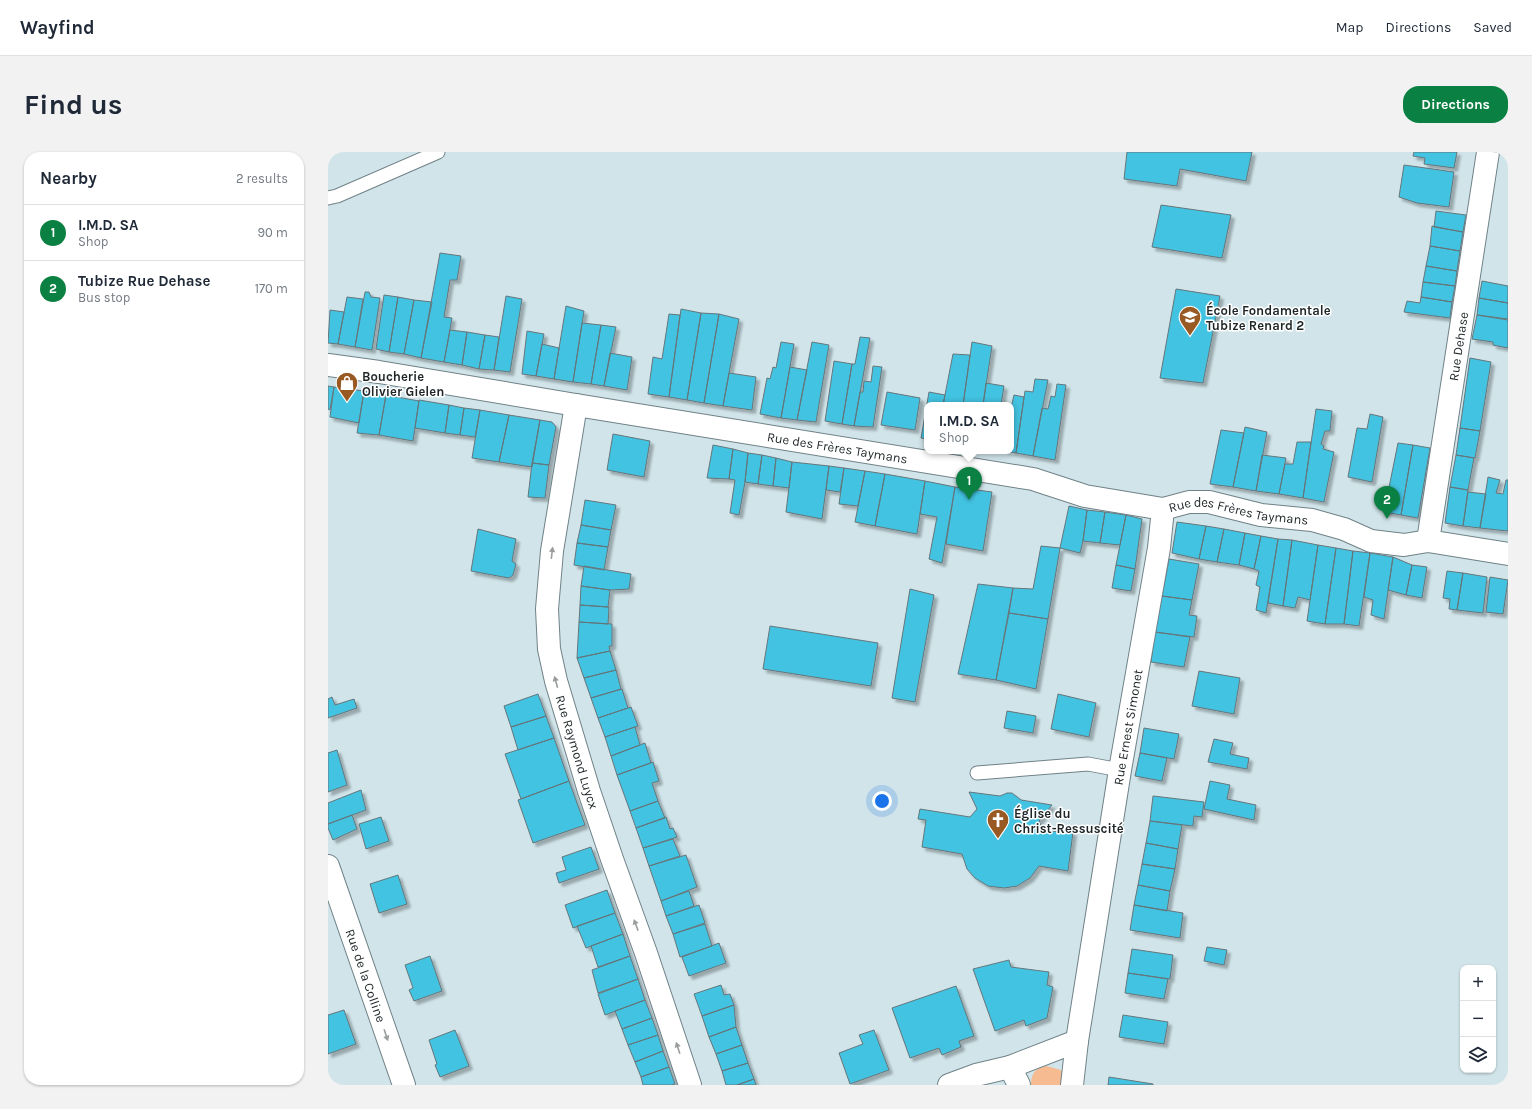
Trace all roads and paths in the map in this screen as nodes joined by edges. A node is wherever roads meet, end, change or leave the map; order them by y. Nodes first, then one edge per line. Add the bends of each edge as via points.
1 (438, 152) edge
2 (1488, 152) edge
3 (328, 198) edge
4 (328, 365) edge
5 (576, 405) junction
6 (1162, 508) junction
7 (1428, 541) junction
8 (1508, 554) edge
9 (1120, 770) junction
10 (977, 773) dead end
11 (328, 866) edge
12 (334, 900) edge
13 (1077, 1041) junction
14 (1015, 1076) edge
15 (404, 1085) edge
16 (690, 1085) edge
17 (949, 1085) edge
18 (1072, 1085) edge

1 - 3 lane
2 - 7 street, Rue Dehase
4 - 5 street, Rue des Frères Taymans
5 - 6 street, Rue des Frères Taymans via 1033,478 1085,496
16 -> 5 street, Rue Raymond Luycx via 589,791 549,649 547,609 552,551
6 - 7 street, Rue des Frères Taymans via 1189,502 1209,502 1260,515 1312,520 1344,529 1370,541 1404,545
6 - 9 street, Rue Ernest Simonet via 1159,548
7 - 8 street, Rue des Frères Taymans
9 - 10 lane via 1088,764
9 - 13 street, Rue Ernest Simonet
11 - 12 street, Rue de la Colline
12 -> 15 street, Rue de la Colline
13 - 14 street
13 - 18 street, Rue Ernest Simonet
14 - 17 street via 976,1075

